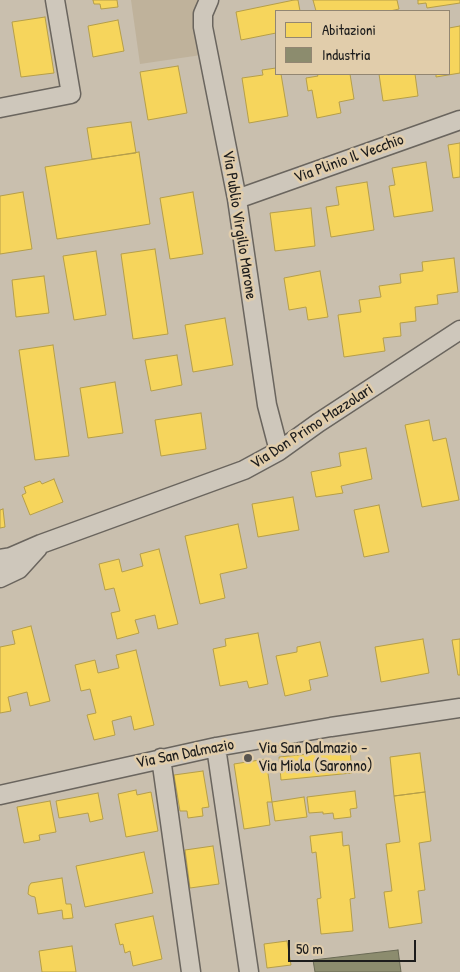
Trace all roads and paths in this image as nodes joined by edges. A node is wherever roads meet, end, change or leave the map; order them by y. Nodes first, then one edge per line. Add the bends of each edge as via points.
1 (55, 0) edge
2 (209, 0) edge
3 (0, 108) edge
4 (460, 120) edge
5 (237, 199) junction
6 (460, 330) edge
7 (279, 451) junction
8 (41, 544) junction
9 (0, 559) edge
10 (0, 578) edge
11 (460, 708) edge
12 (216, 747) junction
13 (161, 758) junction
14 (0, 795) edge
15 (191, 972) edge
16 (249, 972) edge

1 - 3 street via 71,94
2 - 5 street, Via Publio Virgilio Marone via 203,14 203,27
4 - 5 street, Via Plinio Il Vecchio
5 - 7 street, Via Publio Virgilio Marone via 267,405
6 - 7 street, Via Don Primo Mazzolari
7 - 8 street, Via Don Primo Mazzolari via 244,470
8 - 9 street, Via Don Primo Mazzolari
8 - 10 street, Via Don Primo Mazzolari via 19,569
11 - 12 street, Via San Dalmazio
12 - 13 street, Via San Dalmazio
12 - 16 street
13 - 14 street, Via San Dalmazio
13 - 15 street

